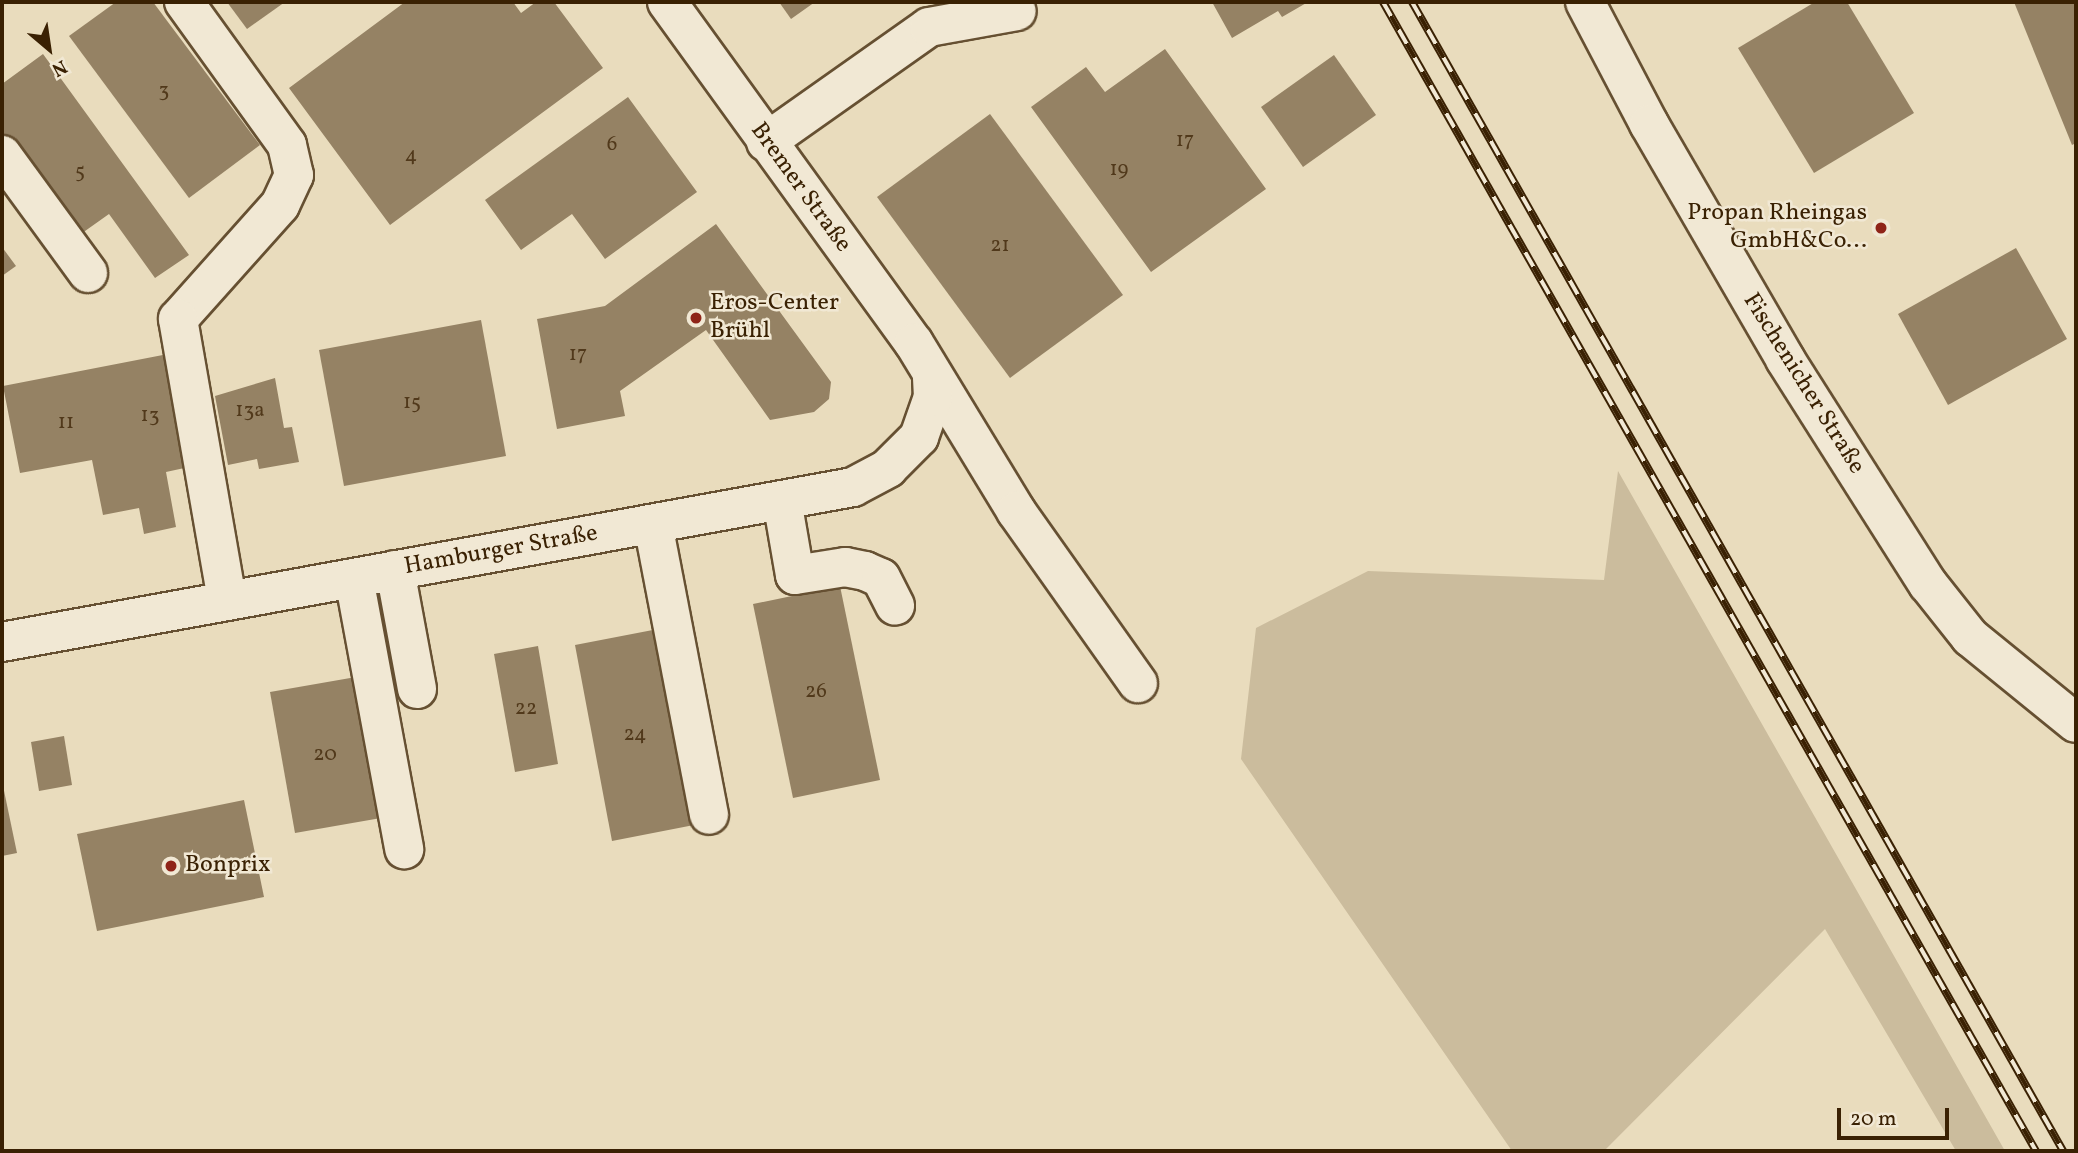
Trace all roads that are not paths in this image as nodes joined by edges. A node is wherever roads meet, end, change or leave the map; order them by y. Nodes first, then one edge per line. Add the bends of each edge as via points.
1 (184, 2) edge
2 (667, 2) edge
3 (1585, 2) edge
4 (1017, 10) dead end
5 (766, 142) junction
6 (2, 155) edge
7 (88, 273) dead end
8 (932, 375) junction
9 (782, 500) junction
10 (653, 524) junction
11 (395, 570) junction
12 (354, 578) junction
13 (227, 601) junction
14 (895, 606) dead end
15 (2, 642) edge
16 (1138, 683) dead end
17 (417, 689) dead end
18 (2076, 723) edge
19 (709, 815) dead end
20 (404, 849) dead end

1 - 13 street via 287,145 294,175 280,205 178,319
2 - 5 street, Bremer Straße
3 - 18 street, Fischenicher Straße via 1649,124 1785,359 1928,584 1970,637
4 - 5 street via 929,27
5 - 8 street, Bremer Straße via 914,343
6 - 7 street
8 - 9 street, Hamburger Straße via 929,416 905,454 853,487
8 - 16 street, Bremer Straße via 1016,511
9 - 10 street, Hamburger Straße
9 - 14 street via 795,575 845,567 865,570 881,578
10 - 11 street, Hamburger Straße
10 - 19 street
11 - 12 street, Hamburger Straße
11 - 17 street
12 - 13 street, Hamburger Straße
12 - 20 street
13 - 15 street, Hamburger Straße

